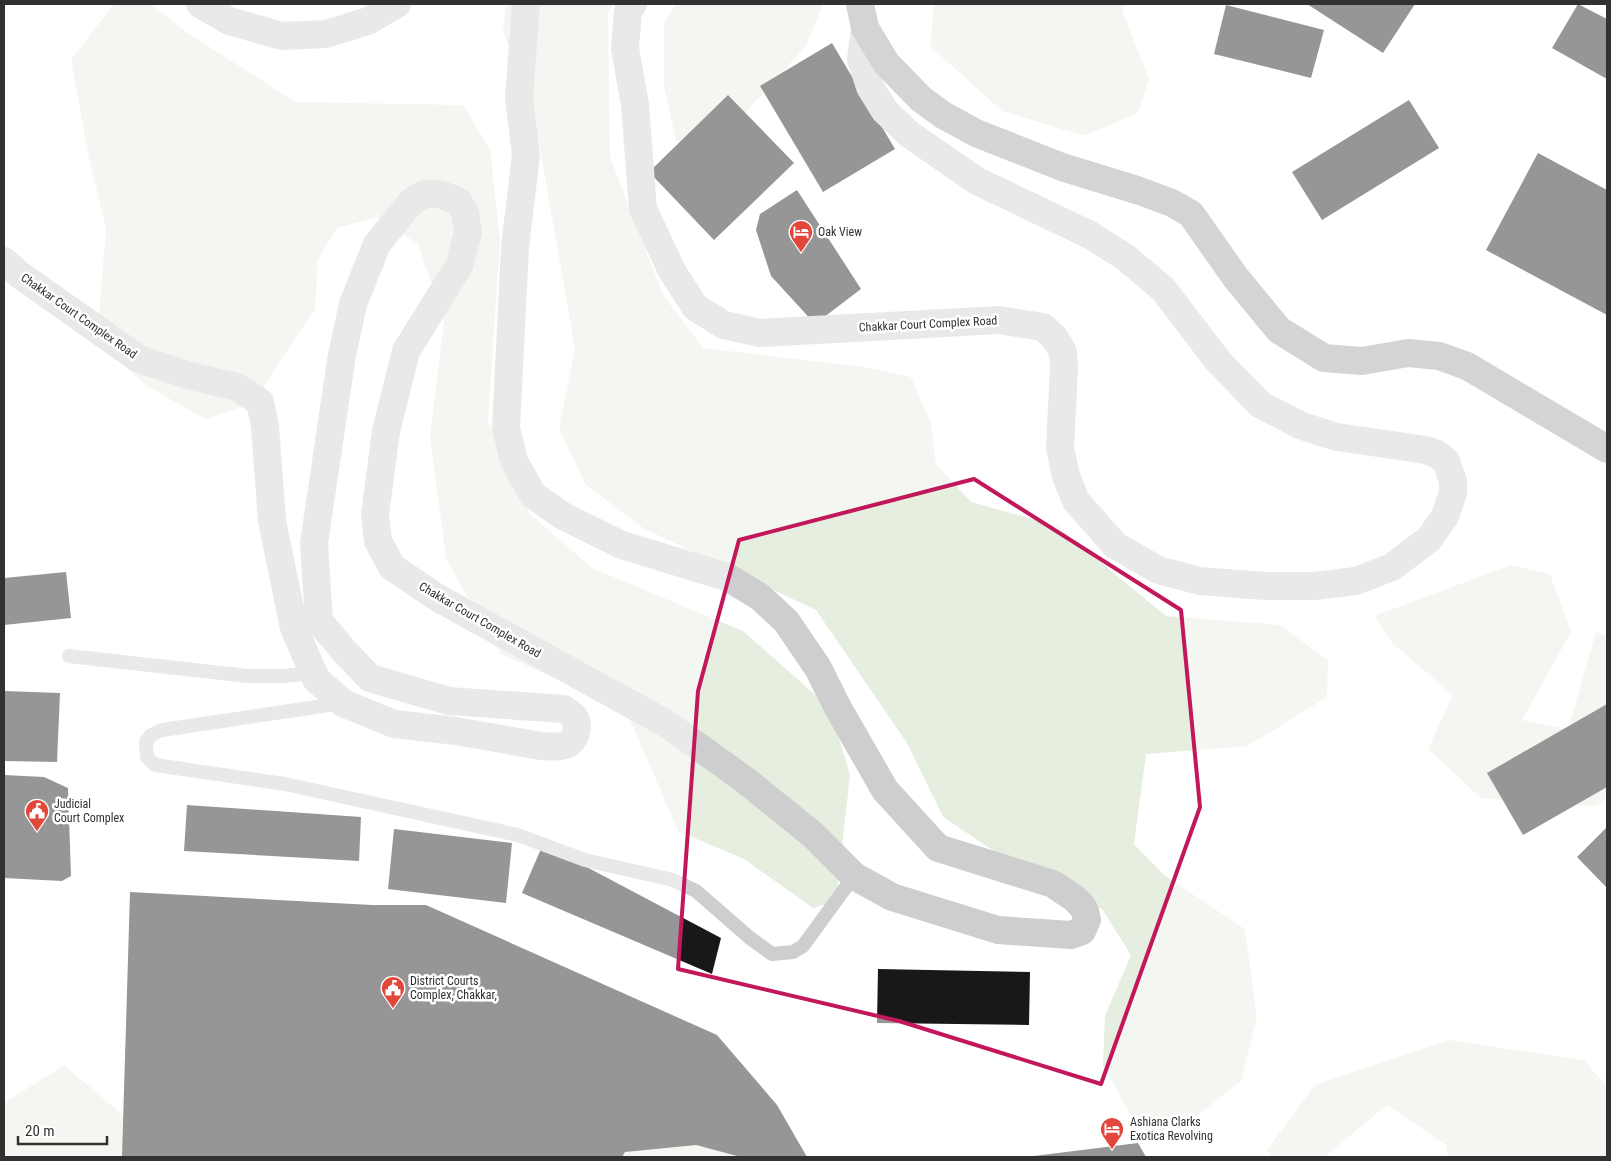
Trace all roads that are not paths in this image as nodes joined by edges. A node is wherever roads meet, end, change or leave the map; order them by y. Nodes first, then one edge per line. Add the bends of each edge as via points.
1 (200, 4) edge
2 (397, 4) edge
3 (526, 4) edge
4 (633, 4) edge
5 (862, 16) edge
6 (4, 261) edge
7 (1607, 449) edge
8 (69, 656) dead end
9 (313, 673) junction
10 (343, 703) junction
11 (854, 876) junction

1 - 2 street via 229,21 282,36 326,34 368,21
3 - 11 street, Chakkar Court Complex Road via 519,98 526,155 515,247 506,428 514,461 533,495 563,516 622,545 727,577 760,597 786,621 818,668 885,790 938,848 1053,884 1082,906 1088,920 1082,931 1071,935 998,930 892,897
4 - 5 street, Chakkar Court Complex Road via 628,11 625,48 635,105 643,209 672,270 695,307 724,326 760,333 984,320 1043,328 1054,337 1063,352 1060,448 1076,501 1115,545 1158,570 1200,581 1315,586 1356,581 1392,567 1429,540 1445,516 1453,493 1453,480 1446,461 1426,450 1337,437 1302,426 1261,405 1218,361 1164,289 1125,257 1090,235 977,181 909,134 885,110 870,87 861,58
5 - 7 highway via 886,63 921,99 944,115 976,133 1062,167 1172,203 1191,214 1236,278 1279,330 1324,358 1362,361 1408,353 1439,356 1467,366
6 - 9 street, Chakkar Court Complex Road via 139,359 237,387 260,402 265,426 272,521 294,628
8 - 9 lane via 248,676
9 - 10 street, Chakkar Court Complex Road
10 - 11 lane via 162,730 151,735 146,742 147,757 155,765 285,784 518,835 585,860 673,880 696,891 772,954 793,952 803,946
10 - 11 street, Chakkar Court Complex Road via 394,724 456,731 511,742 554,747 568,744 576,736 574,717 564,709 449,701 370,678 319,621 314,543 342,355 354,304 377,244 411,202 424,194 439,194 458,201 465,213 468,232 459,266 406,350 386,431 375,515 378,541 392,567 438,598 667,724 812,834

